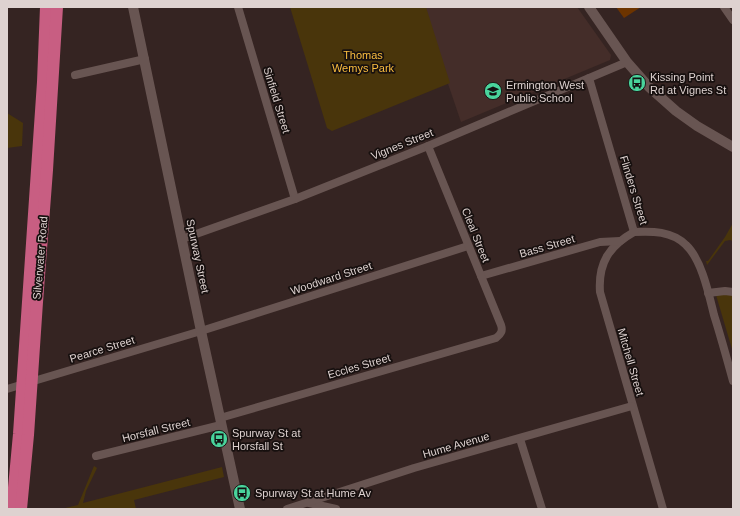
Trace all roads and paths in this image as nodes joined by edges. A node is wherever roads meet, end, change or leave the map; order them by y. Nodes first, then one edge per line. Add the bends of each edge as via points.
1 (46, 7) edge
2 (57, 7) edge
3 (134, 7) edge
4 (238, 7) edge
5 (589, 7) edge
6 (724, 7) edge
7 (733, 20) edge
8 (145, 59) junction
9 (627, 62) junction
10 (75, 75) dead end
11 (589, 78) junction
12 (428, 146) junction
13 (733, 147) edge
14 (295, 200) junction
15 (634, 232) junction
16 (182, 239) junction
17 (620, 241) junction
18 (468, 246) junction
19 (481, 276) junction
20 (733, 292) edge
21 (708, 293) junction
22 (201, 331) junction
23 (502, 332) joint
24 (730, 356) edge
25 (733, 381) edge
26 (9, 389) edge
27 (632, 406) junction
28 (220, 421) junction
29 (520, 439) junction
30 (96, 456) dead end
31 (308, 502) junction
32 (12, 509) edge
33 (21, 509) edge
34 (240, 509) edge
35 (287, 509) edge
36 (336, 509) edge
37 (542, 509) edge
38 (663, 509) edge

1 - 32 highway, Silverwater Road
2 - 33 highway, Silverwater Road
3 - 8 street, Spurway Street
4 - 14 street, Sinfield Street
5 - 9 street
6 - 7 street
8 - 10 street
8 - 16 street, Spurway Street
9 - 11 street, Vignes Street
9 - 13 street via 676,111
11 - 12 street, Vignes Street
11 - 15 street, Flinders Street
12 - 14 street, Vignes Street
12 - 18 street, Cleal Street
14 - 16 street, Vignes Street
15 - 17 street, Mitchell Street
15 - 21 street, Flinders Street via 665,233 686,244 697,261
16 - 22 street, Spurway Street
17 - 19 street, Bass Street via 600,242
17 - 27 street, Mitchell Street via 607,255 599,282
18 - 19 street, Cleal Street
18 - 22 street, Woodward Street
19 - 23 street, Cleal Street
20 - 21 street
21 - 24 street, Flinders Street
22 - 26 street, Pearce Street
22 - 28 street, Spurway Street
23 - 28 street, Eccles Street via 496,338
24 - 25 street, Flinders Street
27 - 29 street, Hume Avenue
27 - 38 street, Mitchell Street
28 - 30 street, Horsfall Street
28 - 34 street, Spurway Street
29 - 31 street, Hume Avenue via 414,468
29 - 37 street
31 - 35 street, Hume Avenue
31 - 36 street

